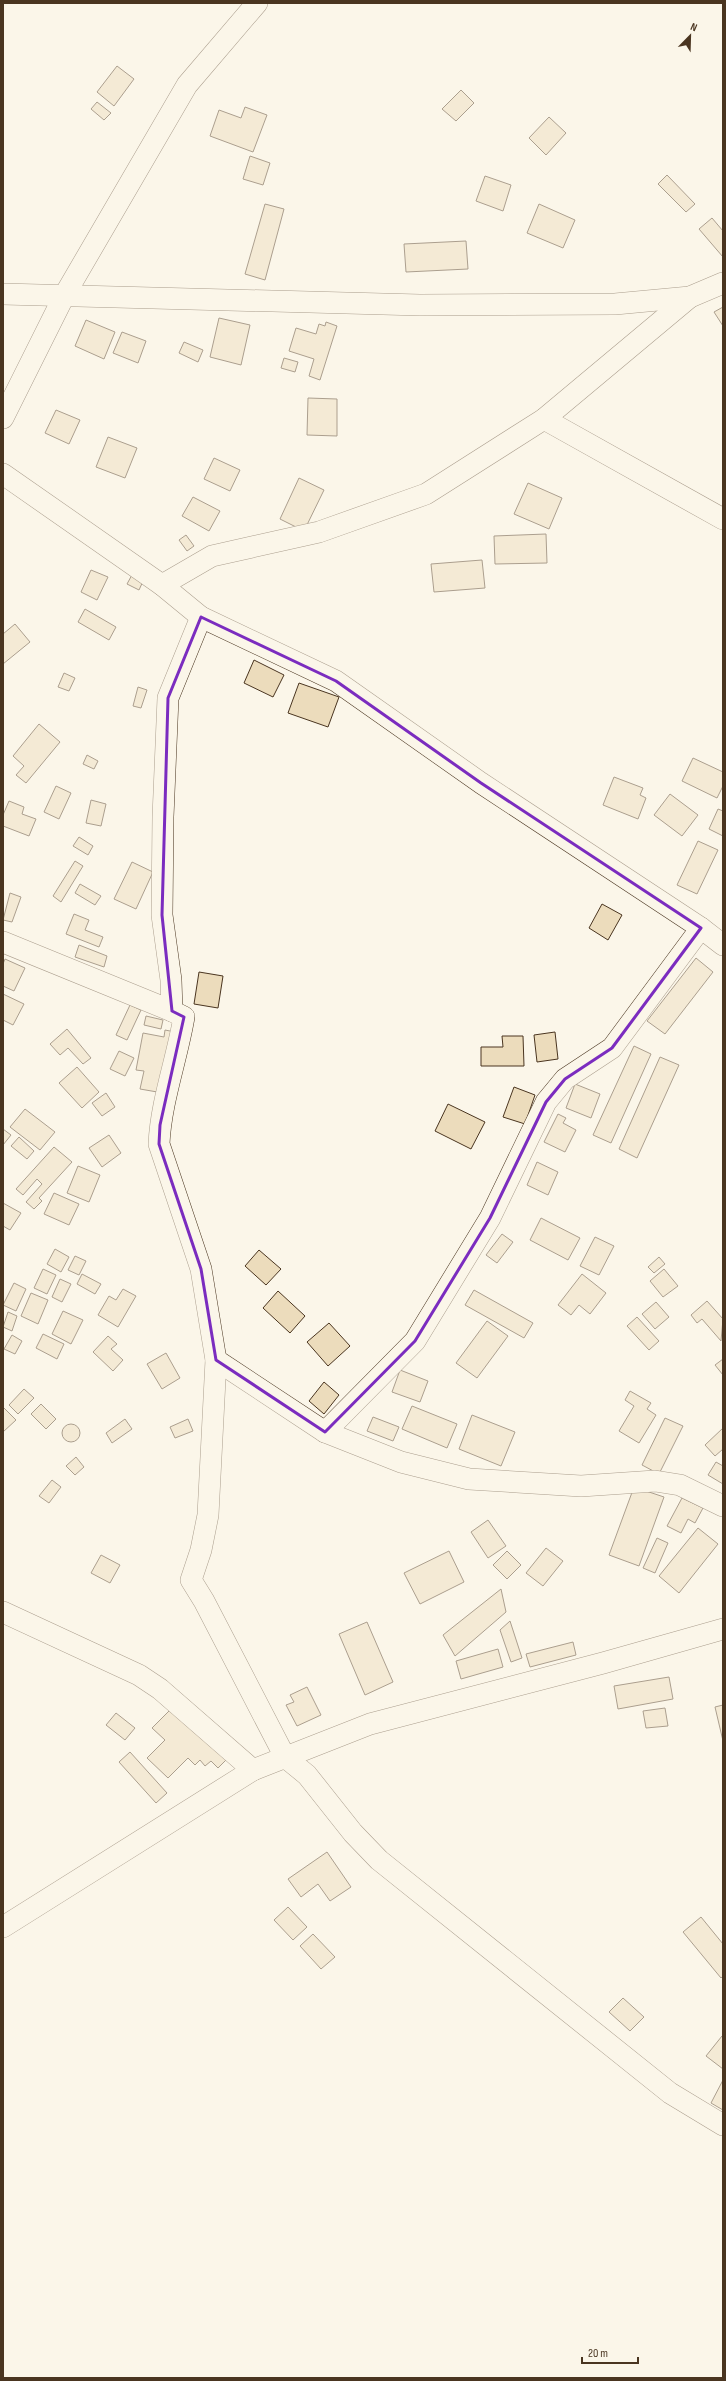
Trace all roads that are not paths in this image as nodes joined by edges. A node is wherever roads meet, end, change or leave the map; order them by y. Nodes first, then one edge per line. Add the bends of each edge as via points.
1 (257, 3) edge
2 (723, 283) edge
3 (3, 294) edge
4 (64, 296) junction
5 (690, 297) junction
6 (3, 418) edge
7 (544, 419) junction
8 (3, 474) edge
9 (723, 520) edge
10 (162, 585) junction
11 (201, 617) junction
12 (701, 928) junction
13 (3, 942) edge
14 (723, 945) edge
15 (172, 1011) junction
16 (216, 1360) junction
17 (325, 1432) junction
18 (723, 1506) edge
19 (3, 1612) edge
20 (723, 1629) edge
21 (285, 1757) junction
22 (252, 1770) junction
23 (3, 1927) edge
24 (723, 2125) edge

1 - 4 street via 187,85
2 - 5 street
3 - 4 street
4 - 5 street via 420,305 615,304
4 - 6 street
5 - 7 street
7 - 9 street
7 - 10 street via 426,494 319,532 212,556
8 - 10 street
10 - 11 street
11 - 12 street via 336,681 481,784
11 - 15 street via 168,698 162,817 162,915 171,980
12 - 14 street
12 - 17 street via 612,1048 564,1079 546,1102 490,1218 415,1341
13 - 15 street
15 - 16 street via 184,1016 179,1050 160,1126 159,1144 201,1269
16 - 17 street
16 - 21 street via 208,1515 201,1550 191,1580
17 - 18 street via 401,1462 469,1479 581,1486 655,1481 680,1485
19 - 22 street via 140,1675 160,1689
20 - 21 street via 603,1664 370,1724
21 - 22 street
21 - 24 street via 307,1775 353,1833 385,1865 670,2094
22 - 23 street

